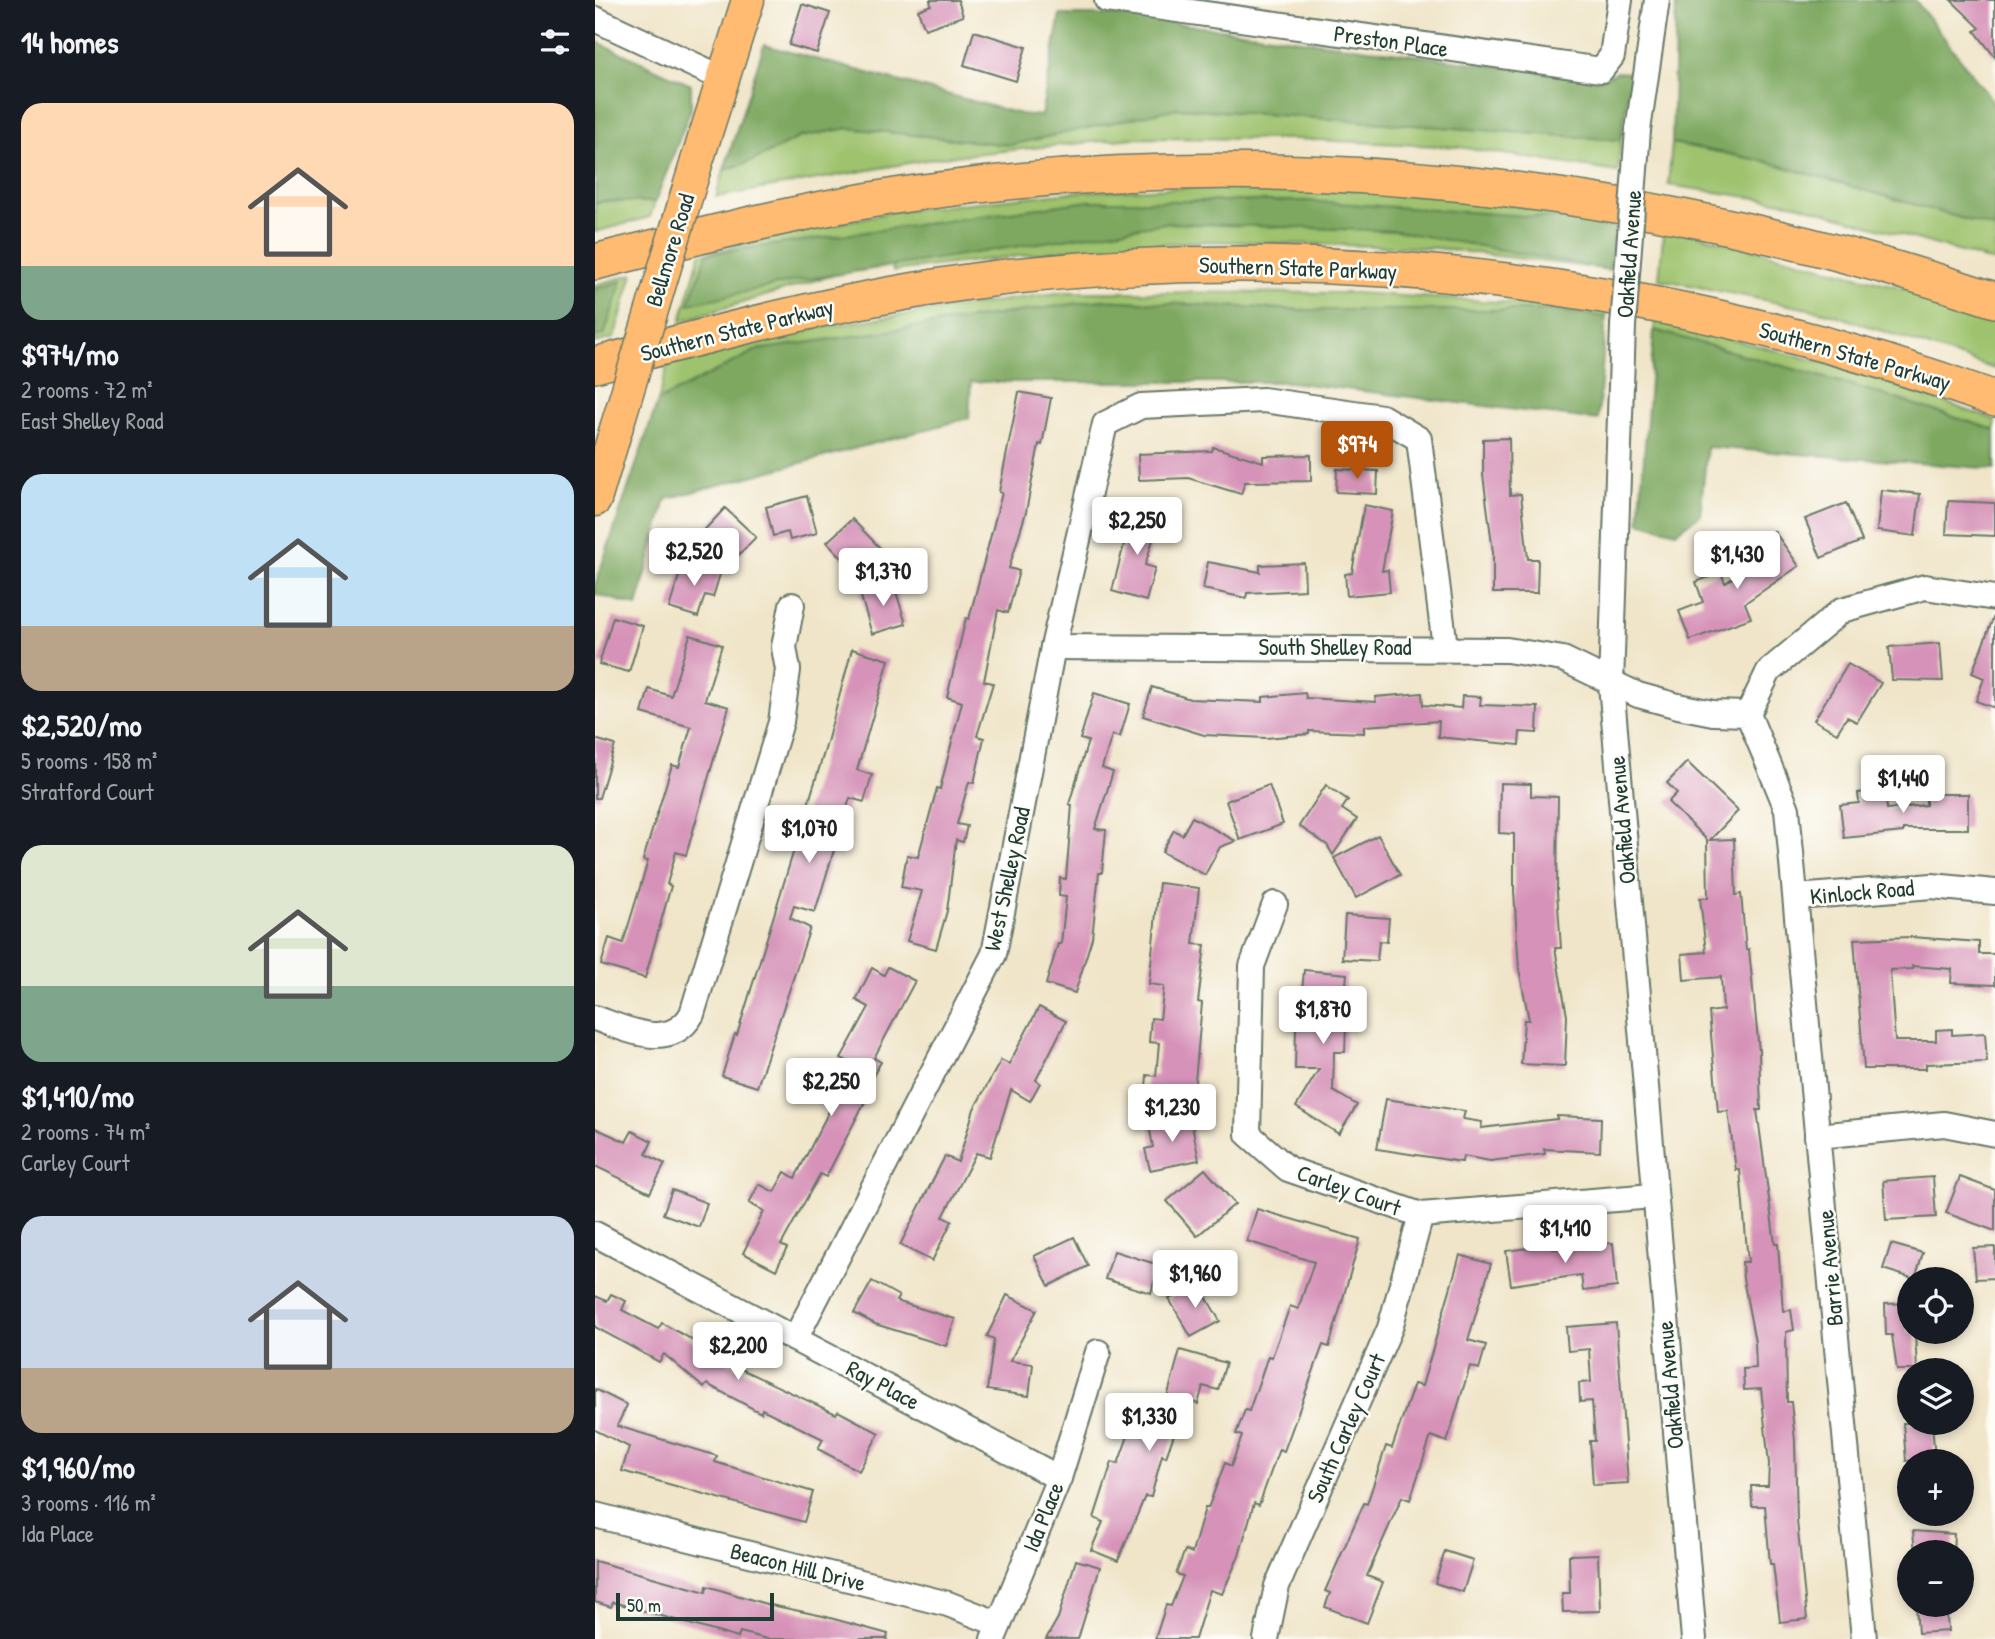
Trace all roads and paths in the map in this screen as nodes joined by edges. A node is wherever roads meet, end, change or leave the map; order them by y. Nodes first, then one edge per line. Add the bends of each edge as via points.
1 (748, 0) edge
2 (1107, 0) edge
3 (1621, 0) edge
4 (1657, 0) edge
5 (595, 19) edge
6 (722, 78) junction
7 (595, 262) edge
8 (1995, 300) edge
9 (595, 365) edge
10 (1995, 399) edge
11 (595, 500) edge
12 (1995, 598) edge
13 (792, 605) dead end
14 (1053, 646) junction
15 (1445, 648) junction
16 (1611, 684) junction
17 (1748, 714) junction
18 (1995, 892) edge
19 (1797, 897) junction
20 (1275, 904) dead end
21 (595, 1018) edge
22 (1995, 1134) edge
23 (1817, 1136) junction
24 (1653, 1196) junction
25 (1421, 1216) junction
26 (595, 1234) edge
27 (795, 1339) junction
28 (1098, 1352) dead end
29 (1059, 1478) junction
30 (595, 1515) edge
31 (996, 1632) edge
32 (1266, 1639) edge
33 (1694, 1639) edge
34 (1864, 1639) edge

1 - 6 main road, Bellmore Road
2 - 3 street, Preston Place via 1601,70 1612,56
4 - 16 street, Oakfield Avenue, bridge via 1638,130 1623,326
5 - 6 street
6 - 11 main road, Bellmore Road, bridge
7 - 8 highway via 816,209 922,192 1148,171 1285,170 1502,187 1733,226
9 - 10 highway, Southern State Parkway via 833,306 909,292 1073,271 1260,264 1430,274 1601,296 1715,317 1943,380
12 - 17 street via 1925,587 1842,610 1769,671
13 - 21 street via 784,647 788,670 781,722 692,1014 669,1034 646,1036
14 - 15 street, South Shelley Road
14 - 15 street, West Shelley Road via 1105,424 1141,406 1263,400 1382,417 1419,439
14 - 27 street, West Shelley Road via 994,954
15 - 16 street, South Shelley Road via 1546,654
16 - 17 street via 1690,708
16 - 24 street, Oakfield Avenue
17 - 19 street, Kinlock Road via 1787,808
18 - 19 street, Kinlock Road via 1932,886
19 - 23 street, Barrie Avenue
20 - 25 street, Carley Court via 1252,966 1248,1133 1289,1169
22 - 23 street via 1944,1124
23 - 34 street, Barrie Avenue
24 - 25 street, Carley Court
24 - 33 street, Oakfield Avenue
25 - 32 street, South Carley Court via 1389,1328 1277,1586
26 - 27 street, Ray Place
27 - 29 street, Ray Place
28 - 29 street, Ida Place
29 - 31 street, Ida Place
30 - 31 street, Beacon Hill Drive via 948,1605

